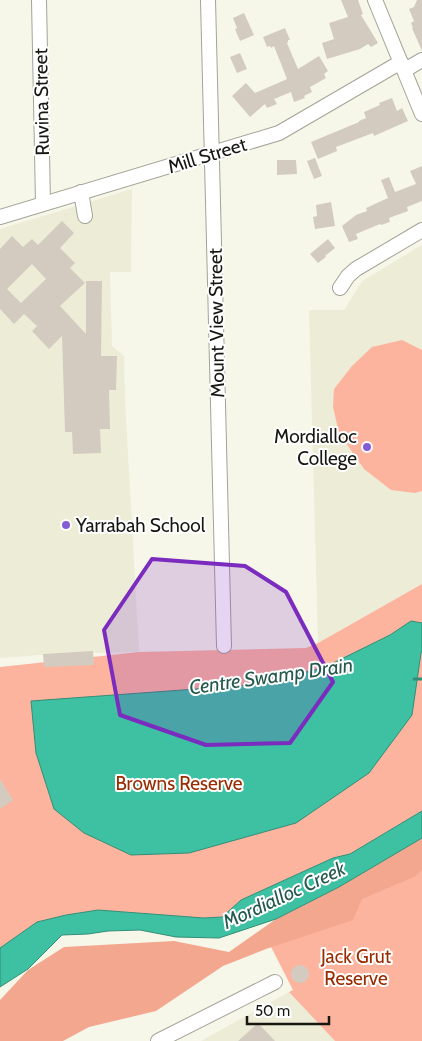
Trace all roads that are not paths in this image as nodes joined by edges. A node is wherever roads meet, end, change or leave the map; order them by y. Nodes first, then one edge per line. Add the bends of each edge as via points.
1 (38, 0) edge
2 (208, 0) edge
3 (375, 0) edge
4 (422, 60) edge
5 (403, 66) junction
6 (422, 114) edge
7 (212, 153) junction
8 (81, 192) junction
9 (43, 204) junction
10 (85, 216) dead end
11 (0, 217) edge
12 (422, 230) edge
13 (340, 288) dead end
14 (224, 646) dead end
15 (275, 982) dead end
16 (158, 1041) edge

1 - 9 street, Ruvina Street
2 - 7 street, Mount View Street
3 - 5 street
4 - 5 street, Mill Street
5 - 6 street
5 - 7 street, Mill Street via 280,133
7 - 8 street, Mill Street
7 - 14 street, Mount View Street
8 - 9 street, Mill Street
8 - 10 street
9 - 11 street, Mill Street
12 - 13 street via 356,269
15 - 16 street

